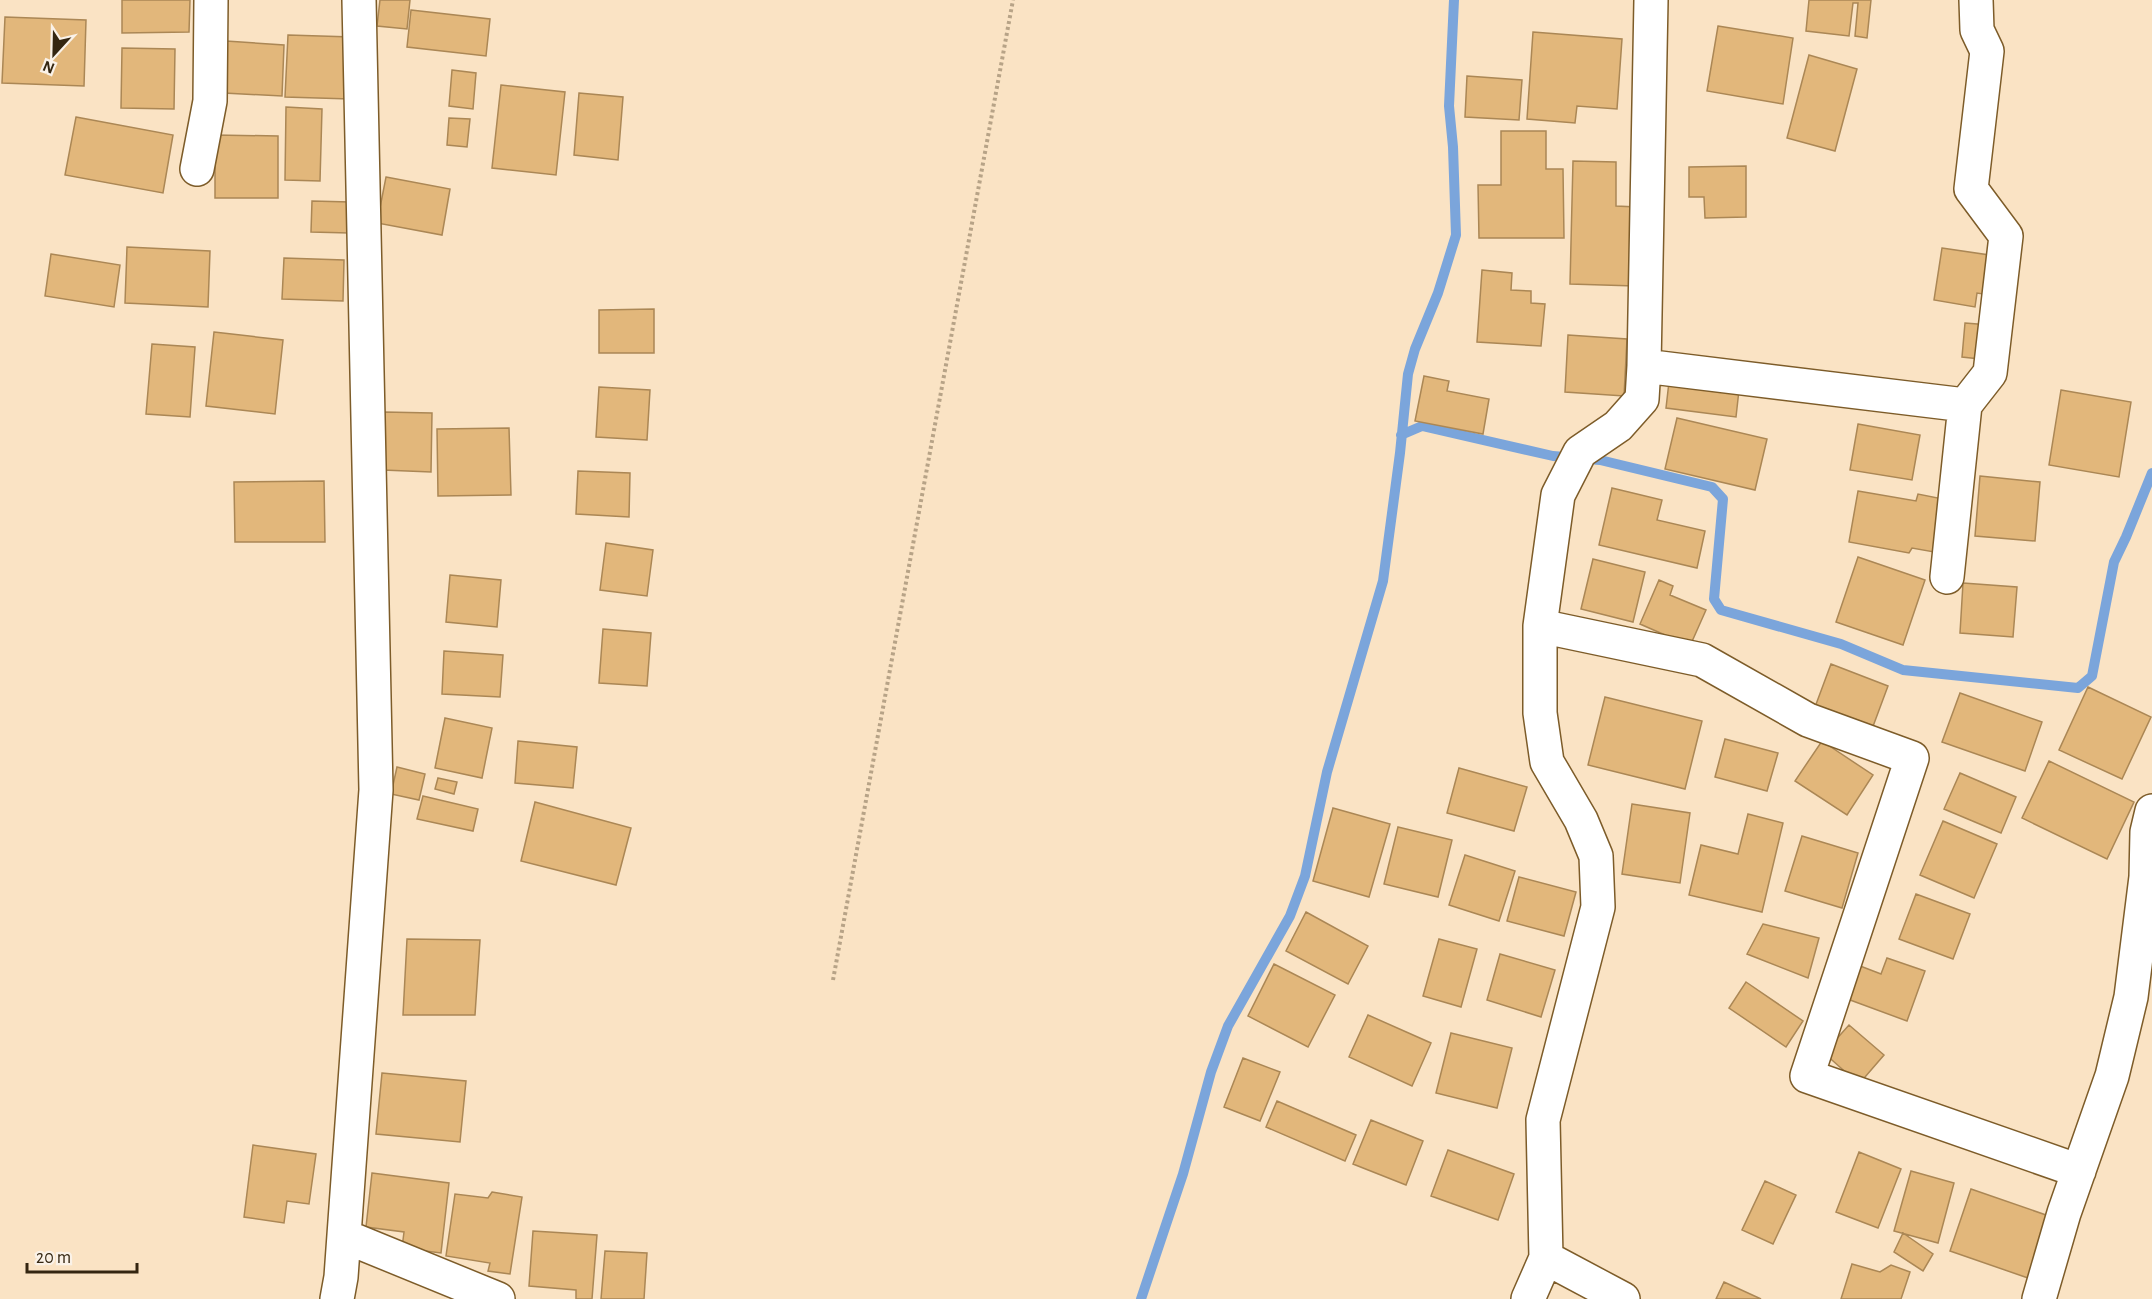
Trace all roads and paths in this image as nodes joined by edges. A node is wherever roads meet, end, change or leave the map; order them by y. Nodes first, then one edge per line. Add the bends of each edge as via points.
1 (211, 0) edge
2 (359, 0) edge
3 (1013, 0) edge
4 (1651, 0) edge
5 (1976, 0) edge
6 (197, 169) dead end
7 (1644, 366) junction
8 (1965, 405) junction
9 (1947, 577) dead end
10 (1540, 626) junction
11 (2152, 810) edge
12 (833, 980) dead end
13 (2079, 1171) junction
14 (344, 1236) junction
15 (1546, 1258) junction
16 (337, 1299) edge
17 (498, 1299) edge
18 (1528, 1299) edge
19 (1623, 1299) edge
20 (2039, 1299) edge

1 - 6 street via 210,101
2 - 14 street via 376,790
3 - 12 path
4 - 7 street
5 - 8 street via 1977,30 1987,51 1971,189 2006,236 1990,373
7 - 8 street
7 - 10 street via 1642,399 1618,426 1580,452 1558,495
8 - 9 street
10 - 13 street via 1702,660 1808,720 1912,758 1808,1076
10 - 15 street via 1540,713 1547,762 1581,820 1596,856 1598,907 1543,1120
11 - 13 street via 2131,997 2112,1076
13 - 20 street
14 - 16 street
14 - 17 street
15 - 18 street
15 - 19 street

